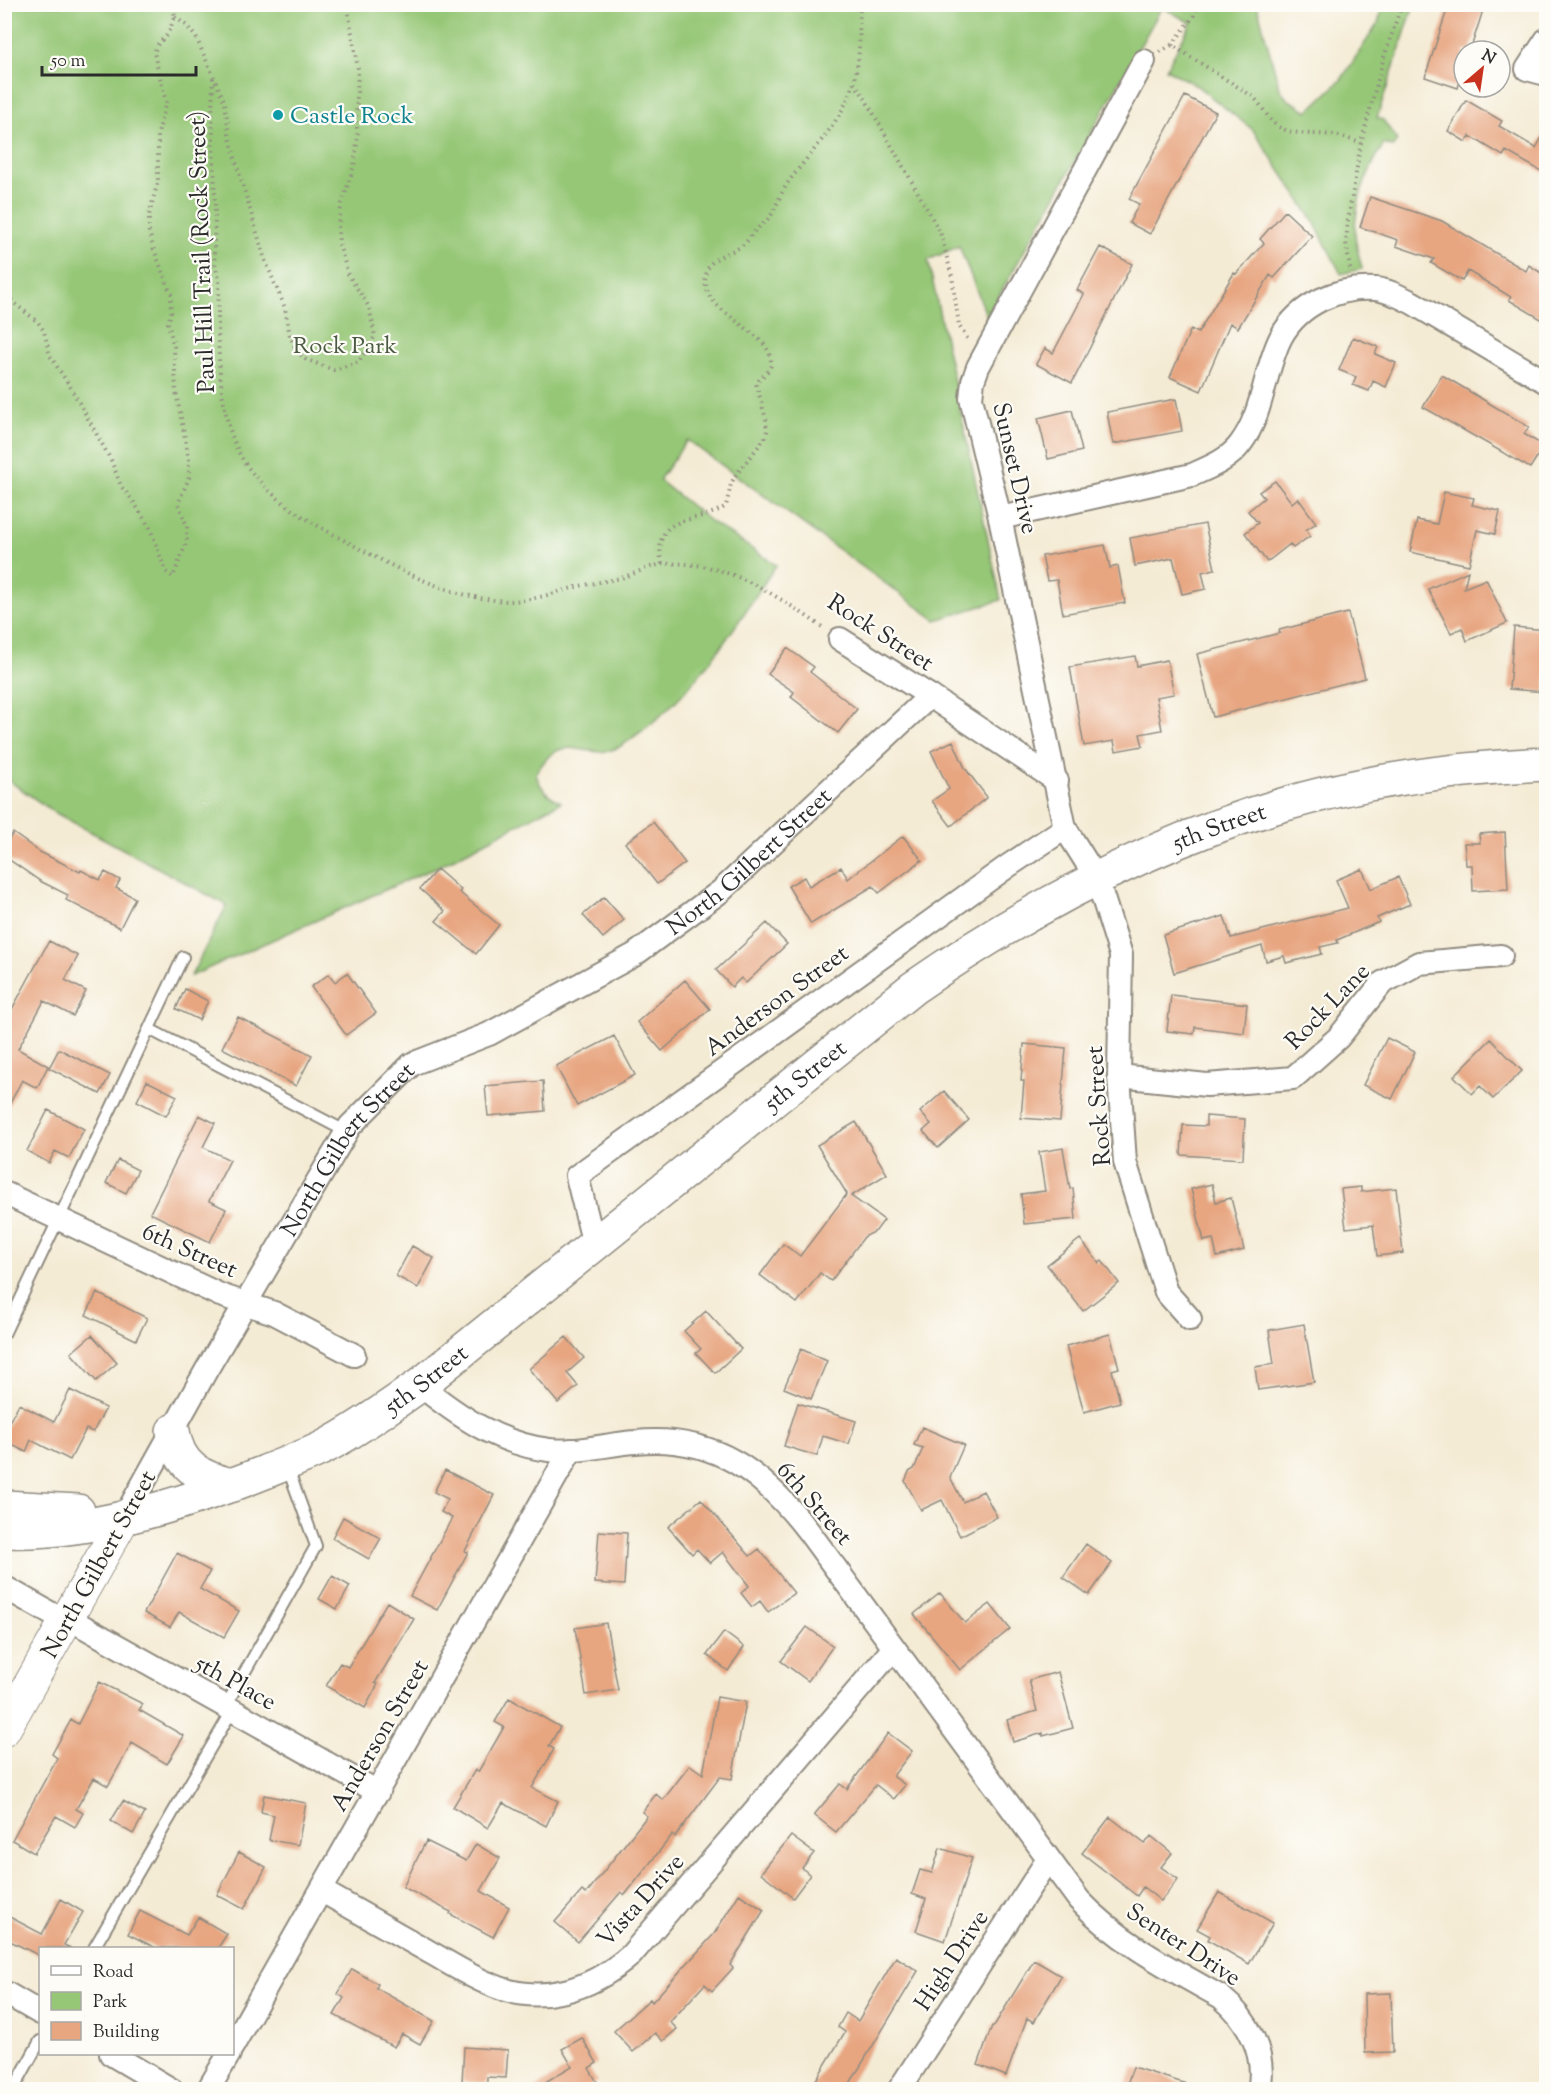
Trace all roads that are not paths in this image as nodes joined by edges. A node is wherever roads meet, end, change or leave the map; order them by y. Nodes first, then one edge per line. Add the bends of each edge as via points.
1 (1546, 40) edge
2 (1144, 61) road end
3 (1546, 74) edge
4 (1546, 382) edge
5 (1000, 518) junction
6 (840, 639) road end
7 (930, 696) junction
8 (1546, 764) edge
9 (1057, 781) junction
10 (1065, 828) junction
11 (1097, 879) junction
12 (1500, 956) dead end
13 (183, 957) dead end
14 (149, 1029) junction
15 (1119, 1076) junction
16 (347, 1132) junction
17 (4, 1193) edge
18 (59, 1219) junction
19 (594, 1245) junction
20 (245, 1304) junction
21 (1190, 1319) dead end
22 (4, 1334) edge
23 (354, 1355) dead end
24 (420, 1385) junction
25 (173, 1431) junction
26 (571, 1450) junction
27 (286, 1463) junction
28 (232, 1485) junction
29 (4, 1507) edge
30 (125, 1516) junction
31 (4, 1531) edge
32 (4, 1587) edge
33 (67, 1620) junction
34 (893, 1649) junction
35 (229, 1709) junction
36 (4, 1730) edge
37 (378, 1792) junction
38 (1048, 1859) junction
39 (322, 1891) junction
40 (95, 1947) edge
41 (4, 1992) edge
42 (39, 2012) edge
43 (39, 2043) edge
44 (234, 2044) edge
45 (113, 2055) edge
46 (227, 2055) edge
47 (13, 2090) edge
48 (172, 2090) edge
49 (208, 2090) edge
50 (899, 2090) edge
51 (1259, 2090) edge

1 - 3 street via 1527,69
2 - 5 street, Sunset Drive via 973,381 971,398
4 - 5 street via 1395,294 1375,289 1334,294 1317,301 1282,336 1250,430 1241,444 1214,466 1192,475
5 - 9 street, Sunset Drive
6 - 7 street, Rock Street
7 - 9 street, Rock Street
7 - 16 street, North Gilbert Street via 721,891 634,955 489,1034 412,1065
8 - 11 main road, 5th Street via 1420,776 1292,802 1184,838
9 - 10 street, Sunset Drive
10 - 11 street, Sunset Drive
10 - 19 street, Anderson Street via 577,1176
11 - 15 street, Rock Street via 1121,955
11 - 19 main road, 5th Street via 999,933 913,988
12 - 15 street, Rock Lane via 1419,963 1382,983 1339,1037 1293,1078 1207,1085
13 - 14 lane
14 - 16 lane
14 - 18 lane
15 - 21 street, Rock Street via 1125,1162 1166,1292
16 - 20 street, North Gilbert Street
17 - 18 street, 6th Street
18 - 20 street, 6th Street
18 - 22 lane
19 - 24 main road, 5th Street
20 - 23 street, 6th Street via 273,1313
20 - 25 street, North Gilbert Street
24 - 26 street, 6th Street via 459,1415 503,1439 530,1447
24 - 27 main road, 5th Street via 329,1444
25 - 28 main road via 178,1451 192,1469
25 - 30 street, North Gilbert Street
26 - 34 street, 6th Street via 648,1441 678,1442 735,1461 764,1481 795,1513
26 - 37 street, Anderson Street
27 - 28 main road, 5th Street
27 - 35 lane via 316,1546
28 - 30 main road, 5th Street
29 - 30 main road, 5th Street
30 - 31 main road, 5th Street via 64,1528
30 - 33 street, North Gilbert Street
32 - 33 street, 5th Place
33 - 35 street, 5th Place
33 - 36 street, North Gilbert Street
34 - 38 street, 6th Street
34 - 39 street, Vista Drive via 631,1955 617,1968 587,1984 536,1995 504,1990
35 - 37 street, 5th Place
35 - 40 lane
37 - 39 street, Anderson Street
38 - 50 street, High Drive
38 - 51 street, Senter Drive via 1079,1900 1125,1941 1233,2007 1257,2048 1262,2079
39 - 44 street, Anderson Street
41 - 42 street
43 - 47 lane
45 - 48 street
46 - 49 street

